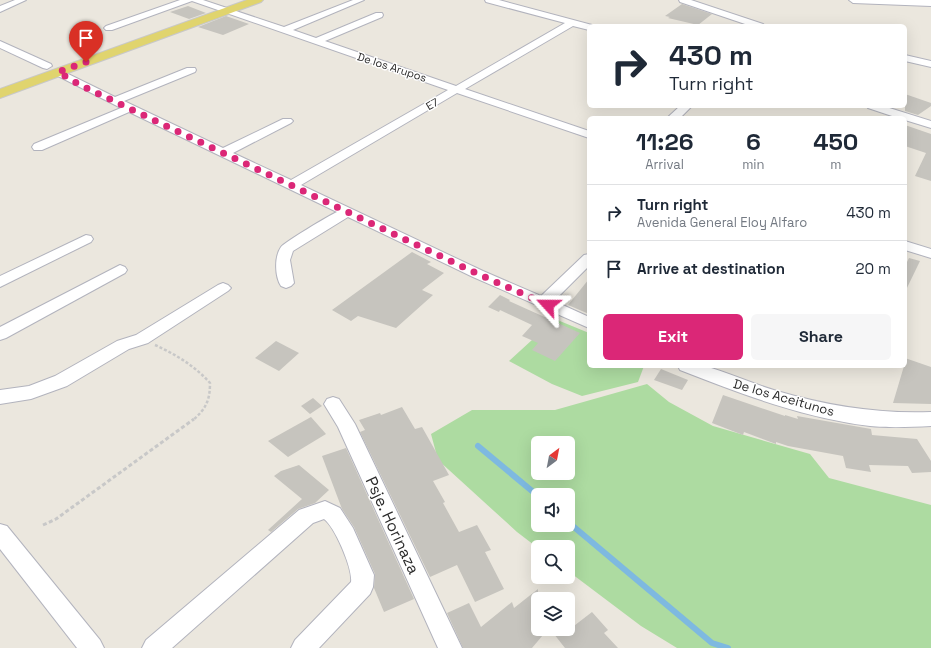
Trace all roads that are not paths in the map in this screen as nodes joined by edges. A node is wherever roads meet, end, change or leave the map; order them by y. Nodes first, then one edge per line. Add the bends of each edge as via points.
1 (22, 0) edge
2 (188, 0) edge
3 (195, 0) edge
4 (237, 0) edge
5 (256, 0) edge
6 (360, 0) edge
7 (489, 0) edge
8 (683, 0) edge
9 (853, 0) edge
10 (931, 4) edge
11 (0, 9) edge
12 (221, 9) junction
13 (379, 14) dead end
14 (573, 22) junction
15 (754, 24) edge
16 (587, 26) edge
17 (109, 28) dead end
18 (283, 31) junction
19 (316, 42) junction
20 (0, 44) edge
21 (907, 57) edge
22 (907, 58) edge
23 (931, 60) edge
24 (931, 64) edge
25 (52, 69) junction
26 (191, 70) dead end
27 (0, 83) edge
28 (457, 89) junction
29 (0, 94) edge
30 (115, 101) junction
31 (130, 108) junction
32 (685, 108) edge
33 (871, 108) edge
34 (879, 108) edge
35 (675, 116) edge
36 (865, 116) dead end
37 (904, 116) edge
38 (907, 117) edge
39 (287, 121) dead end
40 (931, 125) edge
41 (587, 134) edge
42 (38, 147) dead end
43 (223, 153) junction
44 (292, 185) junction
45 (349, 213) junction
46 (86, 239) dead end
47 (907, 246) edge
48 (931, 254) edge
49 (587, 260) edge
50 (120, 270) dead end
51 (0, 282) edge
52 (286, 283) dead end
53 (223, 288) dead end
54 (548, 305) junction
55 (587, 322) edge
56 (0, 334) edge
57 (691, 368) edge
58 (0, 397) edge
59 (333, 404) dead end
60 (931, 419) edge
61 (0, 533) edge
62 (92, 648) edge
63 (154, 648) edge
64 (303, 648) edge
65 (450, 648) edge

1 - 11 street
2 - 17 street
3 - 12 street, De los Arupos
4 - 12 main road
5 - 12 main road
6 - 18 street
7 - 14 street
8 - 15 street
9 - 10 street
12 - 18 street, De los Arupos
12 - 25 main road
13 - 19 street
14 - 16 street
14 - 28 street, E7
18 - 19 street, De los Arupos
19 - 28 street, De los Arupos
20 - 25 street
21 - 23 street
22 - 24 street
25 - 27 main road
25 - 29 main road
25 - 30 street
26 - 30 street
28 - 41 street, De los Arupos
28 - 44 street, E7
30 - 31 street
31 - 42 street
31 - 43 street
32 - 35 street
33 - 36 street
34 - 37 street
38 - 40 street
39 - 43 street
43 - 44 street
44 - 45 street
45 - 52 street via 340,214 286,249 283,260
45 - 54 street
46 - 51 street
47 - 48 street
49 - 54 street via 549,296
50 - 56 street
53 - 58 street via 142,339 123,346 60,381 31,392
54 - 55 street
57 - 60 street, De los Aceitunos via 756,392 826,411 875,418
59 - 65 street, Psje. Horinaza via 346,424
61 - 62 street
63 - 64 street via 306,516 325,510 332,514 346,535 363,575 362,587

